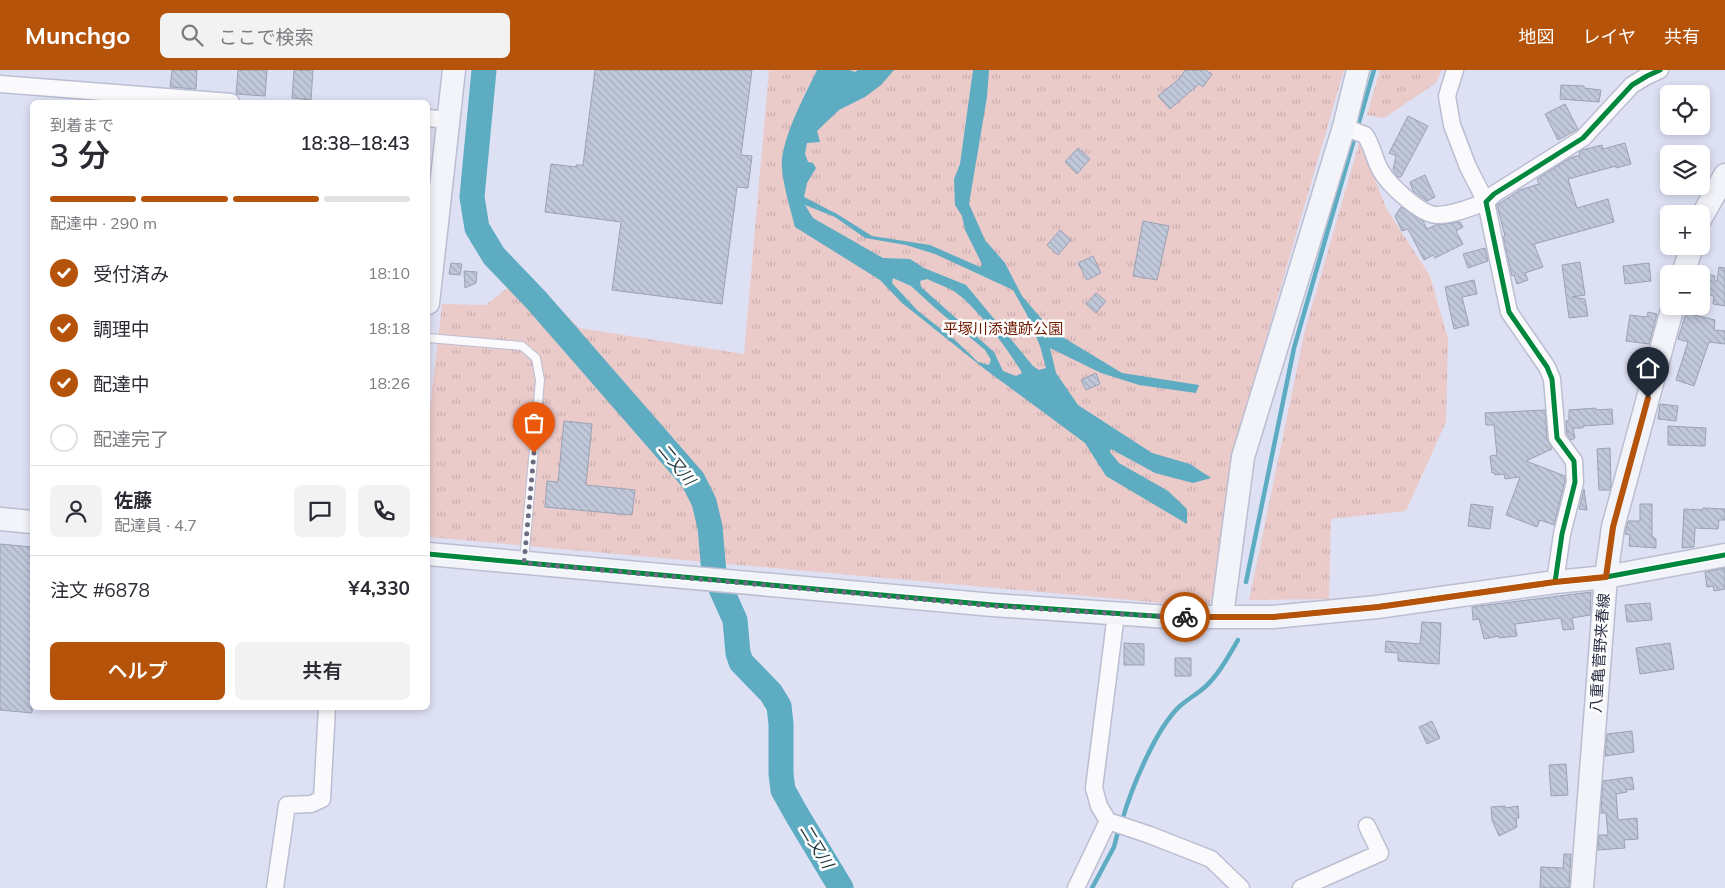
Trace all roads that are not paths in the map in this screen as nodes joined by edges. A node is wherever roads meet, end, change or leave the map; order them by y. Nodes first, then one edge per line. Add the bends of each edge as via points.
1 (454, 70) edge
2 (1358, 70) edge
3 (1455, 70) edge
4 (1660, 70) edge
5 (0, 84) edge
6 (205, 100) edge
7 (438, 119) edge
8 (1344, 127) junction
9 (1725, 175) edge
10 (1486, 202) junction
11 (1708, 205) edge
12 (430, 265) edge
13 (1671, 315) edge
14 (430, 338) edge
15 (0, 519) edge
16 (30, 522) edge
17 (430, 554) edge
18 (1725, 555) edge
19 (524, 563) junction
20 (1606, 577) junction
21 (1555, 582) junction
22 (1116, 614) junction
23 (1222, 616) junction
24 (327, 710) edge
25 (1108, 821) junction
26 (1367, 826) dead end
27 (275, 888) edge
28 (1076, 888) edge
29 (1241, 888) edge
30 (1301, 888) edge
31 (1582, 888) edge

1 - 7 street
2 - 8 street
3 - 10 street via 1447,96 1452,125
4 - 10 street via 1632,85 1582,138
5 - 6 street
7 - 12 street
8 - 10 street via 1366,135 1380,170 1396,189 1429,214 1457,212
8 - 23 street via 1243,457
9 - 11 street
10 - 21 street via 1509,312 1547,367 1552,379 1557,438 1574,461 1575,482 1562,534
13 - 20 street, 八重亀菅野来春線 via 1613,527
14 - 19 lane via 522,346 536,358 540,380
15 - 16 street
17 - 19 street
18 - 20 street
19 - 22 street via 993,606
20 - 21 street
20 - 31 street, 八重亀菅野来春線
21 - 23 street via 1378,607 1273,617
22 - 23 street
22 - 25 street via 1094,788
24 - 27 street via 322,799 311,804 287,805
25 - 28 street
25 - 29 street via 1211,859
26 - 30 street via 1380,853

